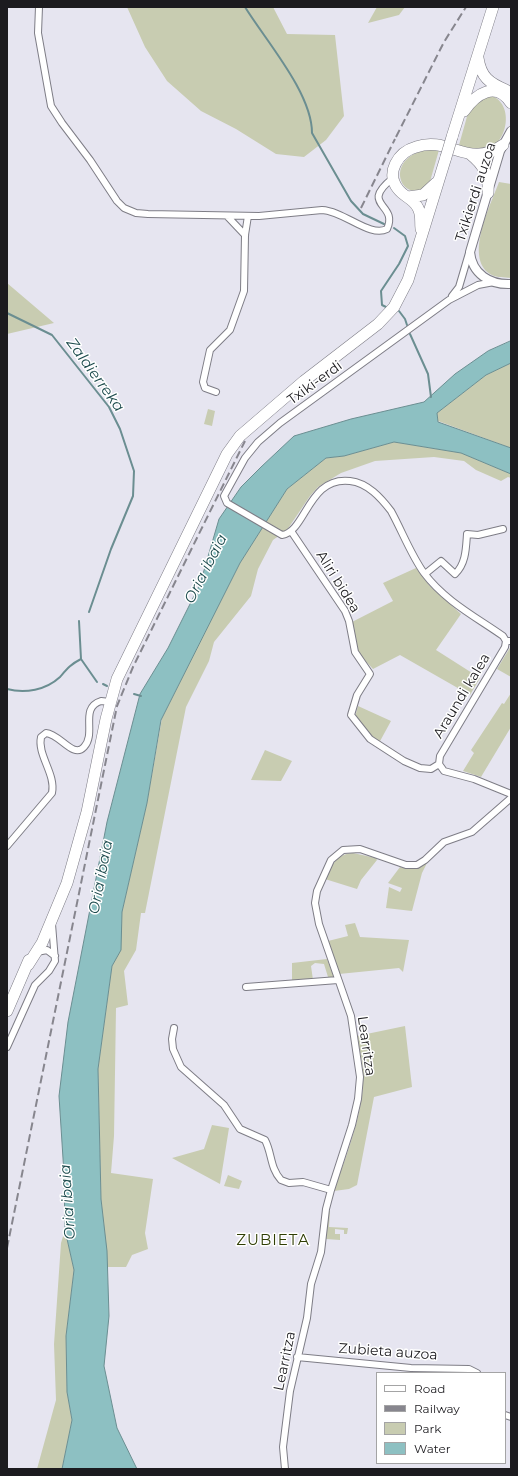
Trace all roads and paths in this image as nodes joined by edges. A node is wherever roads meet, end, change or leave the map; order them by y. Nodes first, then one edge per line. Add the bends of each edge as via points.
1 (39, 7) edge
2 (493, 7) edge
3 (478, 57) junction
4 (511, 92) edge
5 (511, 103) edge
6 (458, 119) junction
7 (511, 131) edge
8 (504, 145) junction
9 (470, 154) junction
10 (440, 176) junction
11 (393, 178) junction
12 (488, 193) junction
13 (408, 197) junction
14 (227, 216) junction
15 (248, 216) junction
16 (245, 235) junction
17 (422, 235) junction
18 (471, 246) junction
19 (494, 282) junction
20 (511, 284) edge
21 (448, 300) junction
22 (216, 392) dead end
23 (503, 529) dead end
24 (291, 531) junction
25 (425, 574) junction
26 (508, 641) edge
27 (110, 702) junction
28 (439, 764) junction
29 (511, 794) edge
30 (511, 798) edge
31 (7, 846) edge
32 (50, 919) junction
33 (44, 946) junction
34 (34, 952) junction
35 (55, 954) junction
36 (338, 980) junction
37 (246, 987) dead end
38 (7, 1010) edge
39 (174, 1028) dead end
40 (7, 1047) edge
41 (331, 1190) junction
42 (297, 1357) junction
43 (474, 1372) edge
44 (285, 1469) edge

1 - 14 street via 38,33 51,106 117,201 124,208 136,213
2 - 3 highway
3 - 4 highway via 485,78
3 - 6 highway
5 - 6 highway via 499,93 482,93 474,98
6 - 10 highway, bridge
7 - 8 street, Txikierdi auzoa
8 - 9 highway via 485,154
8 - 12 street, Txikierdi auzoa
9 - 11 highway via 437,145 419,146 399,157 394,165
9 - 12 highway via 486,171
10 - 13 highway via 427,193 420,197
10 - 17 highway
11 - 13 highway via 398,189
11 - 15 street via 380,190 378,196 390,218 387,229 382,232 374,231 332,211
12 - 18 street, Txikierdi auzoa
13 - 17 highway via 420,213
14 - 15 street
14 - 16 street
15 - 16 street
16 - 22 street via 244,291 230,330 210,350 206,365 203,382 205,388
17 - 27 highway via 405,286 386,316 240,436 232,446 123,665
18 - 19 street, Txikierdi auzoa via 475,268 481,275
18 - 21 street via 459,287
19 - 20 street, Txikierdi auzoa
19 - 21 street via 478,285
21 - 24 street, Txiki-erdi via 280,423 258,442 245,458 225,493 225,501 277,533
23 - 25 street via 478,535 468,534 461,568 455,574 441,561
24 - 25 street via 320,490 331,483 354,481 366,486 384,502
24 - 28 street, Aliri bidea via 345,611 350,621 355,652 370,674 357,695 352,715 370,739 404,761 430,769
25 - 26 street via 450,600
26 - 28 street, Araundi kalea via 440,756
27 - 31 street via 101,701 92,707 88,716 90,733 81,749 71,749 54,734 46,733 42,737 41,747 52,793
27 - 32 highway via 78,843
28 - 29 street via 444,771 474,779
30 - 36 street, Learritza via 472,832 444,842 417,865 406,865 360,849 343,850 336,854 321,879 315,903 319,924
32 - 33 highway via 42,936
32 - 34 highway
32 - 35 street
33 - 34 highway
33 - 35 street via 49,944
34 - 38 highway
35 - 40 street via 53,965 35,985
36 - 37 street
36 - 41 street, Learritza via 351,1016 360,1077 352,1125
39 - 41 street via 173,1049 181,1067 224,1105 240,1129 265,1140 272,1166 281,1180 289,1183 303,1182
41 - 42 street, Learritza via 321,1252 311,1284 307,1318
42 - 43 street, Zubieta auzoa via 411,1368 469,1369
42 - 44 street, Learritza via 283,1446

